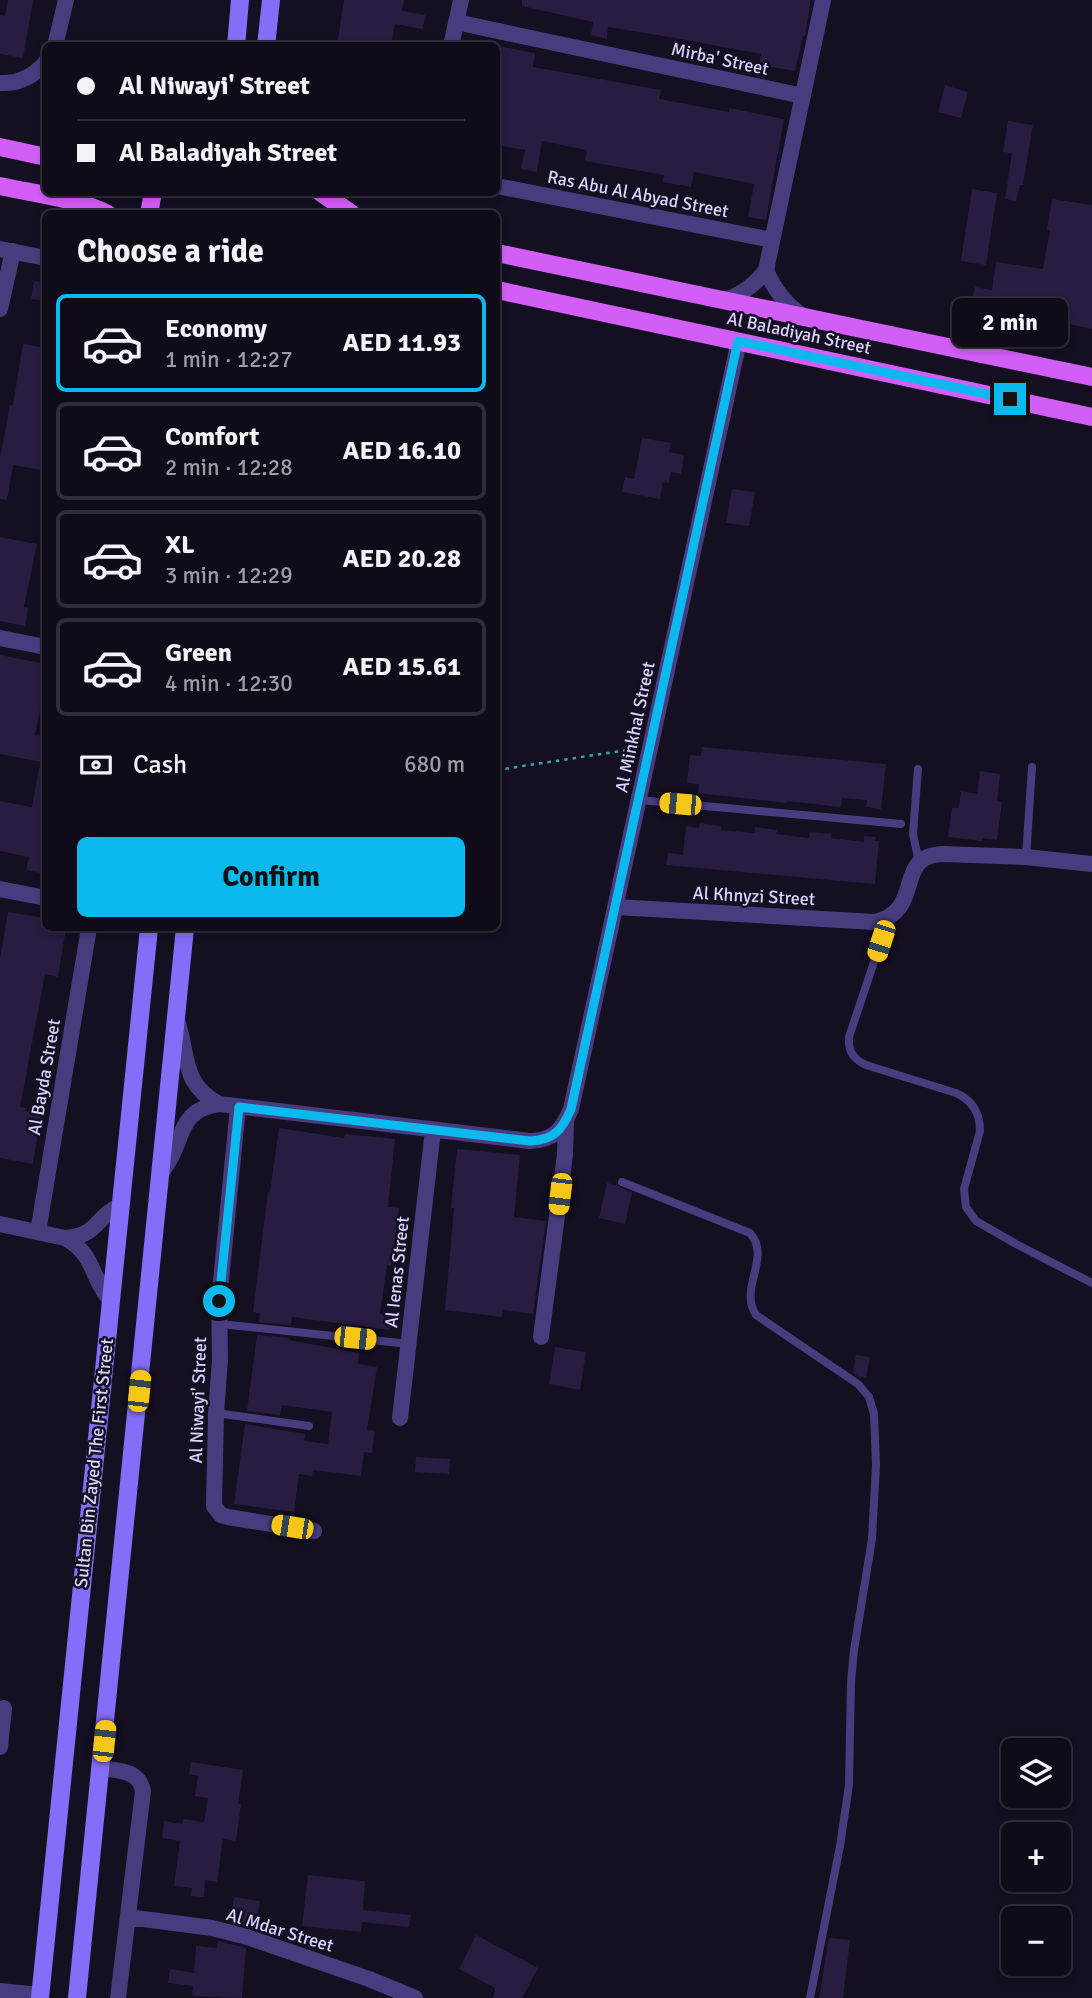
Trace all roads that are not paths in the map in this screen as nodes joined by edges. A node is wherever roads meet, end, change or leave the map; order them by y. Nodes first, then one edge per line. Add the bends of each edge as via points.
1 (66, 0) edge
2 (240, 0) edge
3 (271, 0) edge
4 (461, 0) edge
5 (823, 0) edge
6 (456, 22) junction
7 (56, 42) edge
8 (236, 42) edge
9 (266, 42) edge
10 (452, 42) edge
11 (42, 67) edge
12 (0, 83) edge
13 (803, 96) junction
14 (0, 147) edge
15 (42, 156) edge
16 (0, 186) edge
17 (500, 187) edge
18 (42, 195) edge
19 (45, 196) edge
20 (325, 196) edge
21 (101, 210) edge
22 (346, 210) edge
23 (772, 240) junction
24 (6, 250) edge
25 (500, 254) edge
26 (42, 257) edge
27 (766, 270) junction
28 (500, 291) edge
29 (725, 300) junction
30 (0, 309) edge
31 (803, 316) junction
32 (738, 341) junction
33 (1092, 377) edge
34 (1092, 417) edge
35 (0, 638) edge
36 (42, 646) edge
37 (1032, 767) dead end
38 (918, 769) dead end
39 (639, 800) junction
40 (908, 825) junction
41 (1026, 857) junction
42 (919, 863) junction
43 (1092, 864) edge
44 (0, 889) edge
45 (42, 897) edge
46 (616, 907) junction
47 (889, 917) junction
48 (88, 931) edge
49 (149, 931) edge
50 (185, 931) edge
51 (176, 1016) junction
52 (219, 1104) junction
53 (239, 1107) junction
54 (566, 1120) junction
55 (433, 1130) junction
56 (160, 1175) junction
57 (622, 1182) dead end
58 (120, 1206) junction
59 (0, 1224) edge
60 (38, 1232) junction
61 (65, 1238) junction
62 (1092, 1283) edge
63 (111, 1301) junction
64 (220, 1324) junction
65 (541, 1337) dead end
66 (409, 1343) junction
67 (216, 1413) junction
68 (400, 1418) dead end
69 (309, 1426) dead end
70 (314, 1531) dead end
71 (5, 1708) dead end
72 (0, 1747) edge
73 (101, 1768) junction
74 (128, 1917) junction
75 (0, 1990) edge
76 (40, 1996) edge
77 (77, 1998) edge
78 (118, 1998) edge
79 (415, 1998) edge
80 (810, 1998) edge

1 - 7 street
2 - 8 main road
3 - 9 main road
4 - 6 street
5 - 13 street
6 - 10 street
6 - 13 street, Mirba' Street
11 - 12 street via 24,79
13 - 23 street
14 - 15 main road
16 - 18 main road
17 - 23 street, Ras Abu Al Abyad Street
19 - 21 main road
20 - 22 main road
23 - 27 street
24 - 26 street
24 - 30 street
25 - 29 main road, Al Baladiyah Street
27 - 29 street via 753,286
27 - 31 street via 777,292
28 - 32 main road, Al Baladiyah Street
29 - 31 main road, Al Baladiyah Street
31 - 33 main road, Al Baladiyah Street
32 - 34 main road, Al Baladiyah Street
32 - 39 street, Al Minkhal Street
35 - 36 street
37 - 41 lane
38 - 40 lane
39 - 40 lane
39 - 46 street, Al Minkhal Street
40 - 42 lane
41 - 42 street via 938,854
41 - 43 street
42 - 47 street via 909,878 906,899
44 - 45 street
46 - 47 street, Al Khnyzi Street via 867,922
46 - 54 street, Al Minkhal Street
47 - 62 lane via 849,1037 851,1052 860,1062 969,1101 980,1122 964,1189 971,1214 984,1226
48 - 60 street, Al Bayda Street
49 - 58 main road, Sultan Bin Zayed The First Street
50 - 51 main road, Sultan Bin Zayed The First Street
51 - 52 street via 192,1081
51 - 56 main road, Sultan Bin Zayed The First Street
52 - 53 street
52 - 56 street via 189,1118
53 - 55 street
53 - 64 street, Al Niwayi' Street
54 - 55 street via 553,1136 530,1141
54 - 65 street, Al Minkhal Street
55 - 66 street, Al Ienas Street
56 - 73 main road, Sultan Bin Zayed The First Street
57 - 80 lane via 750,1233 759,1250 750,1293 755,1315 858,1384 872,1405 875,1499 850,1682 849,1785
58 - 61 street via 87,1233
58 - 63 main road, Sultan Bin Zayed The First Street
59 - 60 street
60 - 61 street
61 - 63 street via 86,1255
63 - 76 main road, Sultan Bin Zayed The First Street
64 - 66 lane
64 - 67 street, Al Niwayi' Street
66 - 68 street, Al Ienas Street
67 - 69 lane
67 - 70 street, Al Niwayi' Street via 214,1497 221,1515
71 - 72 street
73 - 74 street via 133,1774 144,1791
73 - 77 main road, Sultan Bin Zayed The First Street
74 - 78 street
74 - 79 street, Al Mdar Street via 247,1937
75 - 76 street

